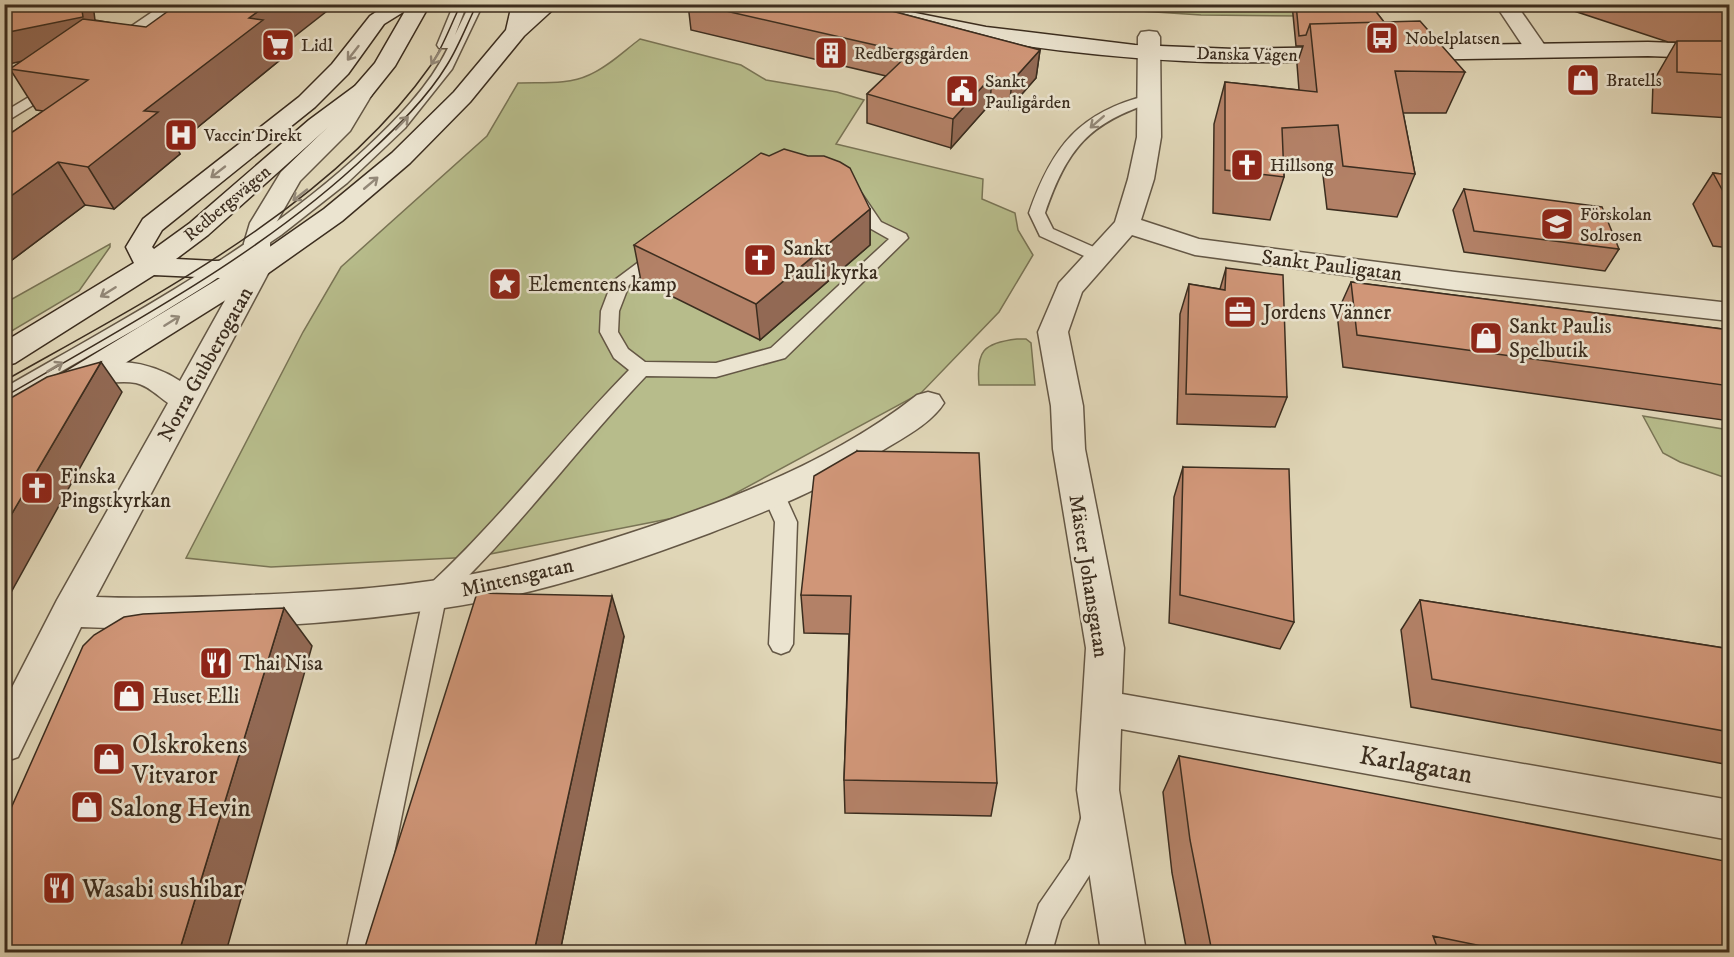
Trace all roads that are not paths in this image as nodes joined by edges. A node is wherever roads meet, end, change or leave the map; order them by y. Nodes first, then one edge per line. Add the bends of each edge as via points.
1 (173, 4) edge
2 (402, 4) edge
3 (420, 4) edge
4 (461, 4) edge
5 (477, 4) edge
6 (522, 4) edge
7 (549, 4) edge
8 (840, 4) edge
9 (910, 4) edge
10 (1505, 4) edge
11 (516, 31) junction
12 (1730, 39) edge
13 (1150, 44) junction
14 (1532, 44) junction
15 (1360, 46) edge
16 (1383, 46) edge
17 (1648, 49) junction
18 (106, 50) edge
19 (1730, 52) edge
20 (1730, 66) edge
21 (68, 76) edge
22 (363, 91) junction
23 (1149, 99) junction
24 (4, 119) edge
25 (1127, 224) junction
26 (259, 245) junction
27 (1099, 256) junction
28 (149, 266) junction
29 (205, 270) junction
30 (1730, 312) edge
31 (4, 356) edge
32 (641, 369) junction
33 (85, 375) junction
34 (4, 381) edge
35 (4, 397) edge
36 (185, 400) junction
37 (928, 403) dead end
38 (4, 424) edge
39 (774, 495) junction
40 (435, 594) junction
41 (70, 611) junction
42 (781, 644) dead end
43 (1102, 708) junction
44 (4, 744) edge
45 (1098, 790) junction
46 (1730, 820) edge
47 (360, 952) edge
48 (1038, 952) edge
49 (1123, 952) edge

1 - 18 lane
2 -> 28 street, Redbergsvägen via 377,20 340,69 307,102 152,225 139,247
3 - 22 street, Redbergsvägen via 384,66
4 -> 26 lane via 444,45 404,100
26 -> 5 lane via 342,179 404,121 449,64
6 - 11 street
7 - 11 street
8 - 13 street, Danska Vägen via 973,30
9 - 13 street, Danska Vägen
10 - 14 street
26 -> 11 street via 333,215 408,152 462,97
12 - 14 street via 1631,36
13 - 15 street, Danska Vägen via 1233,56
13 - 23 street
14 - 16 street
14 - 17 street
17 - 19 street
17 - 20 lane
21 - 24 lane
22 - 26 street, Norra Gubberogatan via 342,126 290,177
22 - 28 street, Redbergsvägen via 317,125 199,229
23 - 25 street via 1149,137
23 -> 27 lane via 1106,114 1069,147 1056,164 1043,194 1037,213 1046,232
25 - 27 street, Mäster Johansgatan
25 - 30 street, Sankt Pauligatan via 1195,247
26 - 29 street, Redbergsvägen
26 - 29 lane
33 -> 26 street
26 - 36 street, Norra Gubberogatan
27 - 43 street, Mäster Johansgatan via 1069,289 1053,332 1105,648
28 - 29 street, Redbergsvägen
28 -> 31 street, Redbergsvägen
29 - 34 lane
35 -> 29 lane
32 - 32 lane via 621,353 609,332 610,311 621,282 763,180 786,177 851,193 879,230 900,238 778,353 716,369
32 - 40 lane via 475,557
33 - 36 street via 136,372 154,378
33 - 38 street
36 - 41 street, Norra Gubberogatan
37 - 39 street, Mintensgatan via 826,470
39 - 40 street, Mintensgatan via 711,520 574,564 493,585
39 - 42 lane via 786,522
40 - 41 street, Mintensgatan via 323,607 142,614
40 - 47 lane
41 - 44 street, Norra Gubberogatan
43 - 45 street, Mäster Johansgatan
43 - 46 street, Karlagatan
45 - 48 lane via 1082,865 1049,914
45 - 49 street, Mäster Johansgatan

